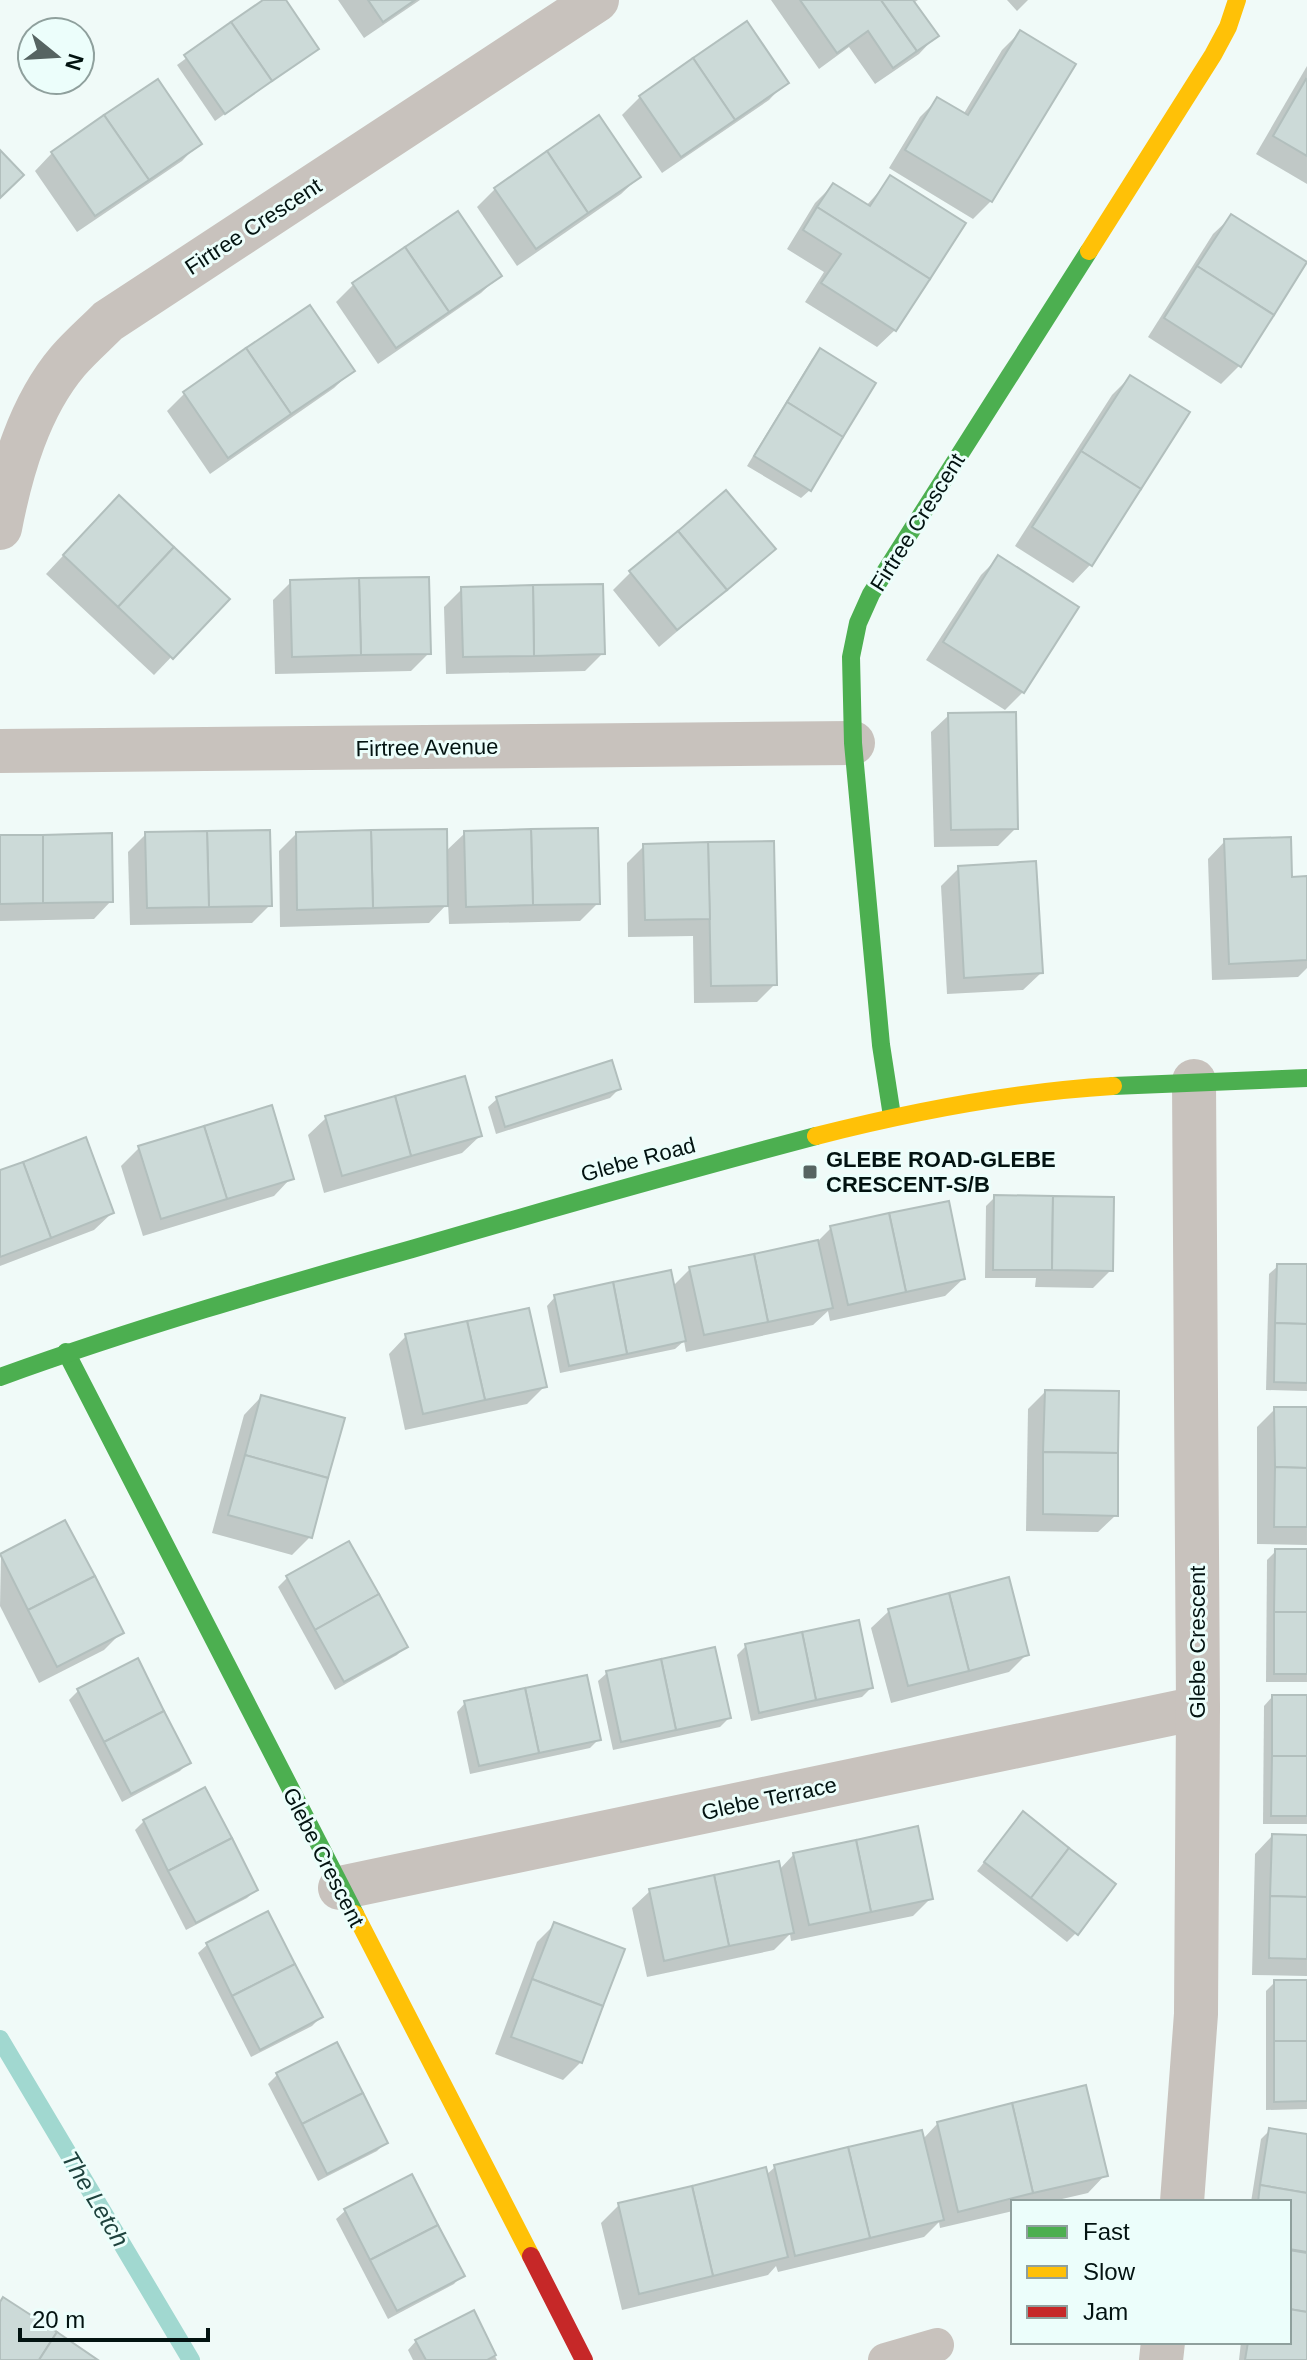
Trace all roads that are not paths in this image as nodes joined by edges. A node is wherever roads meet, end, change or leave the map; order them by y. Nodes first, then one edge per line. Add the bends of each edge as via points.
1 (597, 0) edge
2 (1237, 0) edge
3 (0, 528) edge
4 (853, 743) junction
5 (0, 751) edge
6 (1307, 1078) edge
7 (1194, 1081) junction
8 (892, 1116) junction
9 (66, 1352) junction
10 (0, 1377) edge
11 (1198, 1708) junction
12 (340, 1888) junction
13 (1182, 2200) edge
14 (937, 2345) dead end
15 (584, 2360) edge
16 (885, 2360) edge

1 - 3 street, Firtree Crescent via 108,321 66,363 37,408 9,481
2 - 4 street, Firtree Crescent via 1213,55 871,594 851,657
4 - 5 street, Firtree Avenue
4 - 8 street, Firtree Crescent
6 - 7 street, Glebe Road
7 - 8 street, Glebe Road via 983,1099
7 - 11 street, Glebe Crescent
8 - 9 street, Glebe Road via 612,1191
9 - 10 street, Glebe Road
9 - 12 street, Glebe Crescent
11 - 12 street, Glebe Terrace
11 - 13 street, Glebe Crescent via 1196,2014
12 - 15 street, Glebe Crescent
14 - 16 lane

